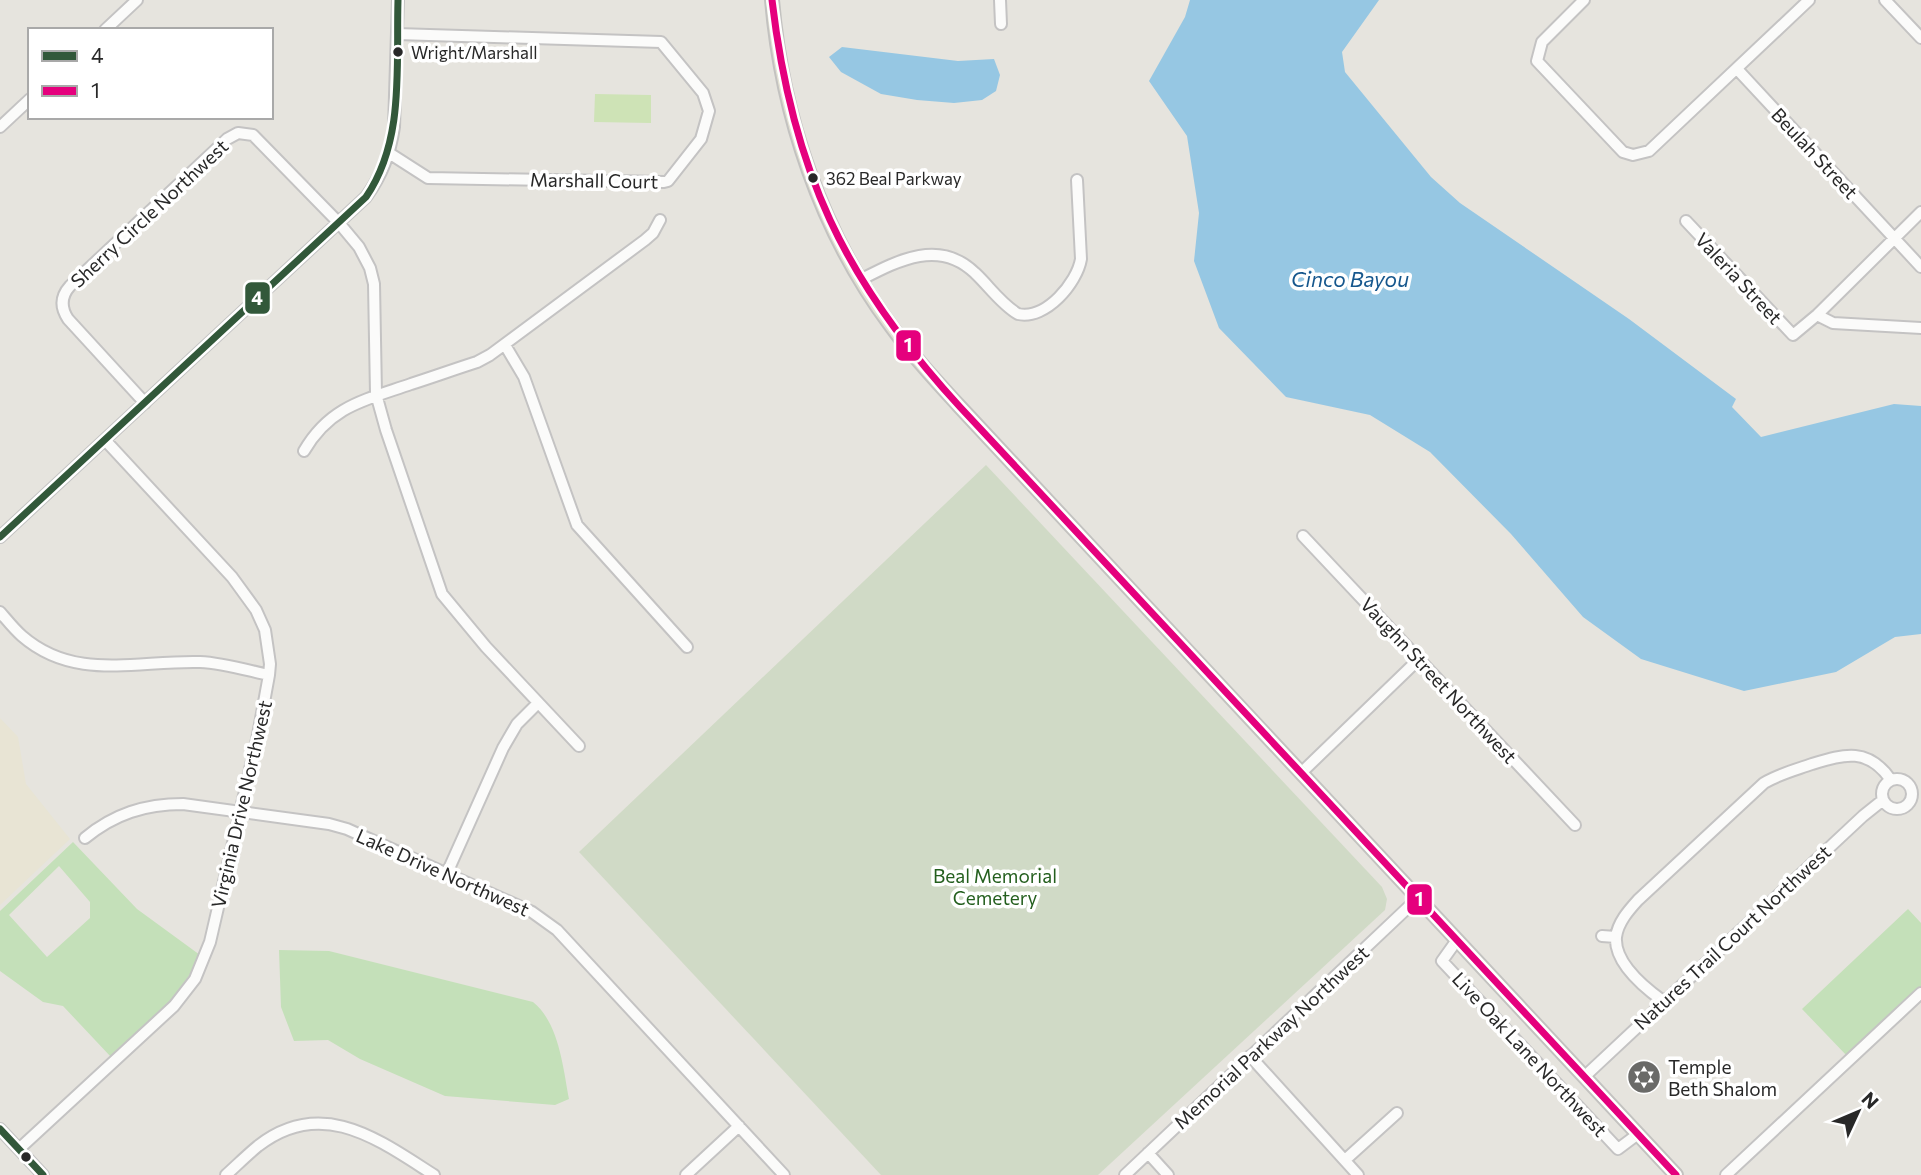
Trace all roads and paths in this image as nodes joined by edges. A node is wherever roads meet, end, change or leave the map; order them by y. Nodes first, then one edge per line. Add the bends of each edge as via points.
1 (137, 0) edge
2 (398, 0) edge
3 (772, 0) edge
4 (1000, 0) edge
5 (1584, 0) edge
6 (1809, 0) edge
7 (1885, 0) edge
8 (1001, 24) dead end
9 (107, 28) edge
10 (397, 34) junction
11 (1921, 38) edge
12 (1737, 69) junction
13 (28, 101) edge
14 (0, 127) edge
15 (389, 153) junction
16 (1077, 180) dead end
17 (1921, 212) edge
18 (660, 220) dead end
19 (1686, 221) dead end
20 (339, 223) junction
21 (1894, 238) junction
22 (1921, 267) edge
23 (860, 280) junction
24 (1816, 315) junction
25 (1921, 328) edge
26 (505, 345) junction
27 (376, 394) junction
28 (145, 402) junction
29 (105, 440) junction
30 (304, 451) dead end
31 (1303, 536) dead end
32 (0, 537) edge
33 (0, 612) edge
34 (687, 646) dead end
35 (1419, 659) junction
36 (269, 675) junction
37 (538, 703) junction
38 (579, 746) dead end
39 (1301, 773) junction
40 (1891, 780) junction
41 (1883, 800) junction
42 (240, 812) junction
43 (1575, 825) dead end
44 (86, 838) dead end
45 (447, 873) junction
46 (1418, 898) junction
47 (1602, 936) dead end
48 (1616, 937) junction
49 (1457, 940) junction
50 (1919, 998) edge
51 (1663, 1001) junction
52 (1250, 1056) junction
53 (1584, 1077) junction
54 (1397, 1113) dead end
55 (739, 1126) junction
56 (0, 1129) edge
57 (1638, 1134) junction
58 (19, 1149) junction
59 (1148, 1153) junction
60 (1345, 1160) junction
61 (233, 1173) edge
62 (43, 1175) edge
63 (434, 1175) edge
64 (686, 1175) edge
65 (784, 1175) edge
66 (1125, 1175) edge
67 (1168, 1175) edge
68 (1358, 1175) edge
69 (1676, 1175) edge
70 (1726, 1175) edge

1 - 9 street
2 - 10 street
3 - 23 main road via 781,72 794,126 811,178
4 - 8 street
5 - 12 street via 1542,42 1537,61 1627,154 1649,151
6 - 12 street
7 - 11 street
10 - 15 street
10 - 15 street, Marshall Court via 661,42 703,93 709,111 701,139 664,182 428,178
12 - 21 street, Beulah Street
13 - 14 street
15 - 20 street via 374,186
16 - 23 street via 1079,270 1070,286 1042,311 1018,314 964,264 938,255 902,259
17 - 21 street
18 - 26 street via 645,240
19 - 24 street, Valeria Street via 1793,335
20 - 27 street, Sherry Circle Northwest via 363,253 374,284
20 - 28 street
20 - 28 street, Sherry Circle Northwest via 259,139 239,134 227,139 69,286 62,302 68,319
21 - 22 street, Beulah Street
21 - 24 street
23 - 39 main road via 922,366
24 - 25 street via 1833,323
26 - 27 street via 477,362
26 - 34 street via 524,377 577,525
27 - 30 street via 335,415 315,432
27 - 37 street, Sherry Circle Northwest via 442,594
28 - 29 street
29 - 32 street
29 - 36 street, Virginia Drive Northwest via 248,597 265,630
31 - 35 street, Vaughn Street Northwest
33 - 36 street via 39,648 71,662 91,666 202,662
35 - 39 street
35 - 43 street, Vaughn Street Northwest
36 - 42 street, Virginia Drive Northwest
37 - 38 street, Sherry Circle Northwest
37 - 45 street via 517,724 503,748
39 - 46 main road
40 - 41 street, Natures Trail Court Northwest via 1883,788
40 - 41 street via 1908,783 1912,801 1897,810
40 - 48 street via 1879,765 1857,755 1841,755 1777,775 1638,900 1622,920
41 - 51 street, Natures Trail Court Northwest
42 - 44 street, Lake Drive Northwest via 183,804 146,807 113,819
42 - 45 street, Lake Drive Northwest via 338,827
42 - 58 street, Virginia Drive Northwest via 210,942 189,989
45 - 55 street, Lake Drive Northwest via 532,912 557,930
46 - 49 main road
46 - 52 street, Memorial Parkway Northwest
47 - 48 street
48 - 51 street via 1629,969
49 - 53 main road
49 - 57 street, Live Oak Lane Northwest via 1442,961 1618,1149
50 - 70 street
51 - 53 street, Natures Trail Court Northwest
52 - 59 street, Memorial Parkway Northwest
52 - 60 street
53 - 57 main road
54 - 60 street
55 - 64 street
55 - 65 street, Lake Drive Northwest
56 - 58 street
57 - 69 main road
58 - 62 street
59 - 66 street, Memorial Parkway Northwest
59 - 67 street
60 - 68 street
61 - 63 street via 259,1144 286,1130 331,1124 378,1139

